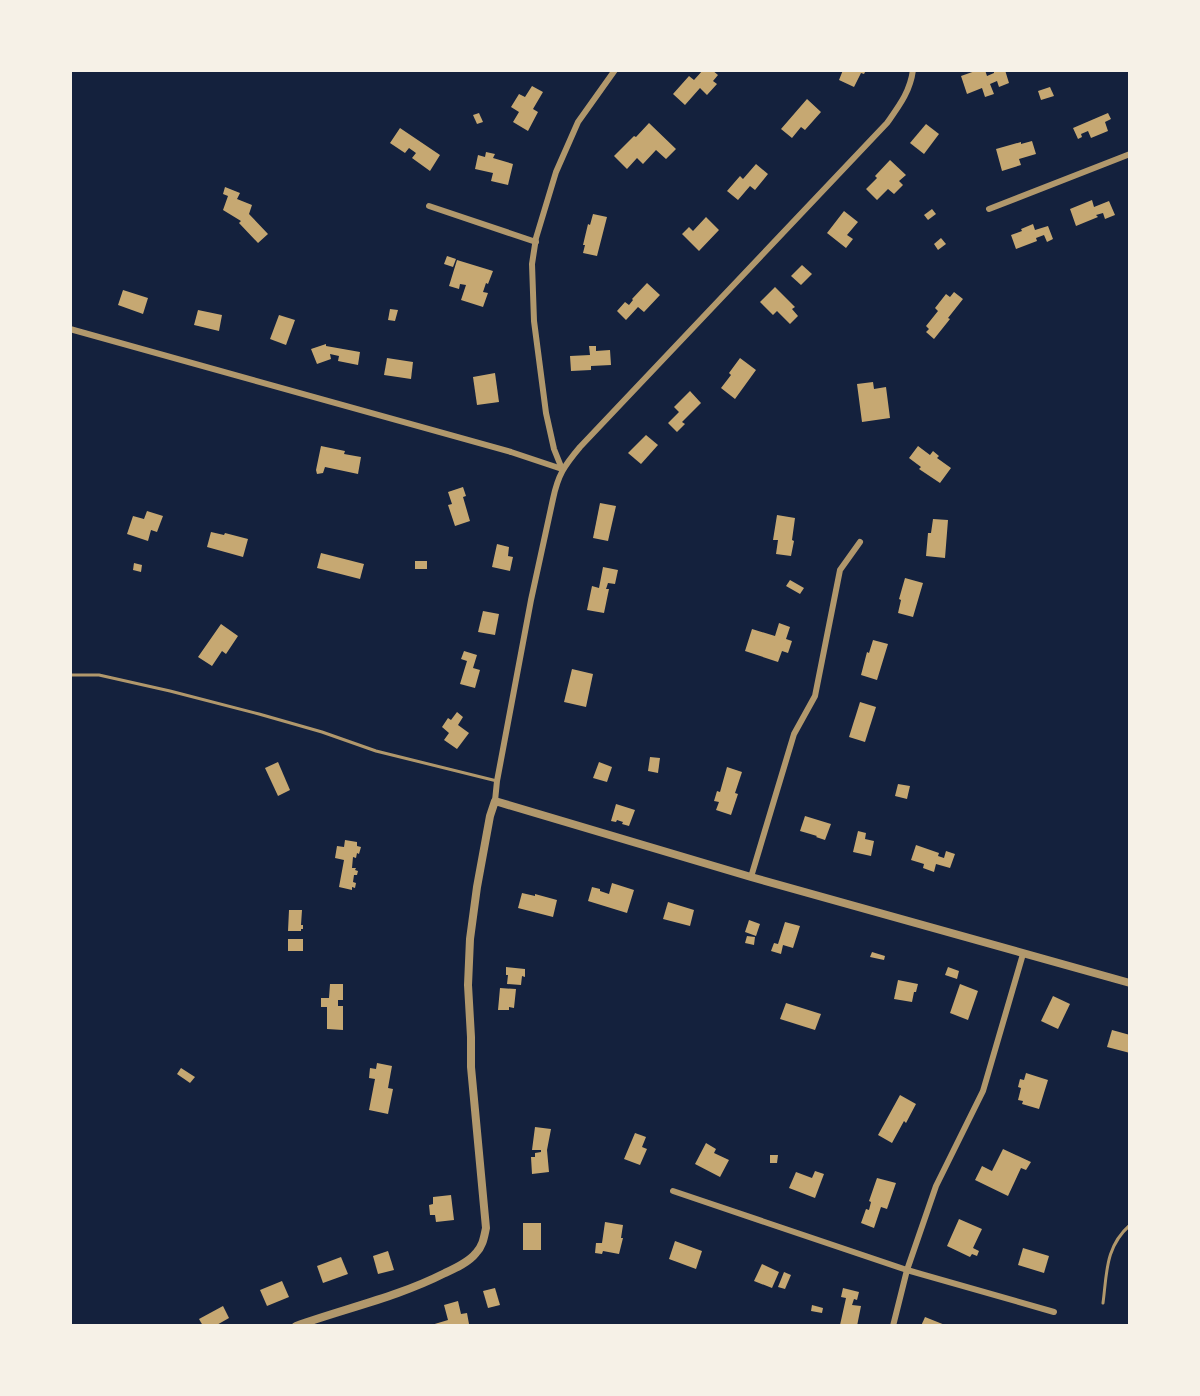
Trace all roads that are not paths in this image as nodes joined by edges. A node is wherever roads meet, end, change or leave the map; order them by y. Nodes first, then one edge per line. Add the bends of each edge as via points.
1 (615, 70) edge
2 (913, 70) edge
3 (1130, 154) edge
4 (429, 206) dead end
5 (989, 209) dead end
6 (536, 242) junction
7 (70, 329) edge
8 (562, 469) junction
9 (860, 542) dead end
10 (70, 675) edge
11 (497, 781) junction
12 (495, 801) junction
13 (751, 877) junction
14 (1023, 954) junction
15 (1130, 983) edge
16 (673, 1191) dead end
17 (1130, 1225) edge
18 (907, 1269) junction
19 (1102, 1303) dead end
20 (1054, 1312) dead end
21 (296, 1326) edge
22 (893, 1326) edge

1 - 6 street via 578,122 556,172
2 - 8 street via 910,87 887,123
3 - 5 street
4 - 6 street
6 - 8 street via 532,264 534,321 548,423
7 - 8 street
8 - 11 street via 531,600
9 - 13 street via 840,570 815,696 794,734
10 - 11 lane via 99,675 160,689
11 - 12 street
12 - 13 street
12 - 21 street via 477,887 469,973 471,1067 486,1227 483,1243 460,1266 427,1283
13 - 14 street
14 - 15 street
14 - 18 street via 983,1090 936,1186
16 - 18 street
17 - 19 lane via 1113,1244
18 - 20 street
18 - 22 street

